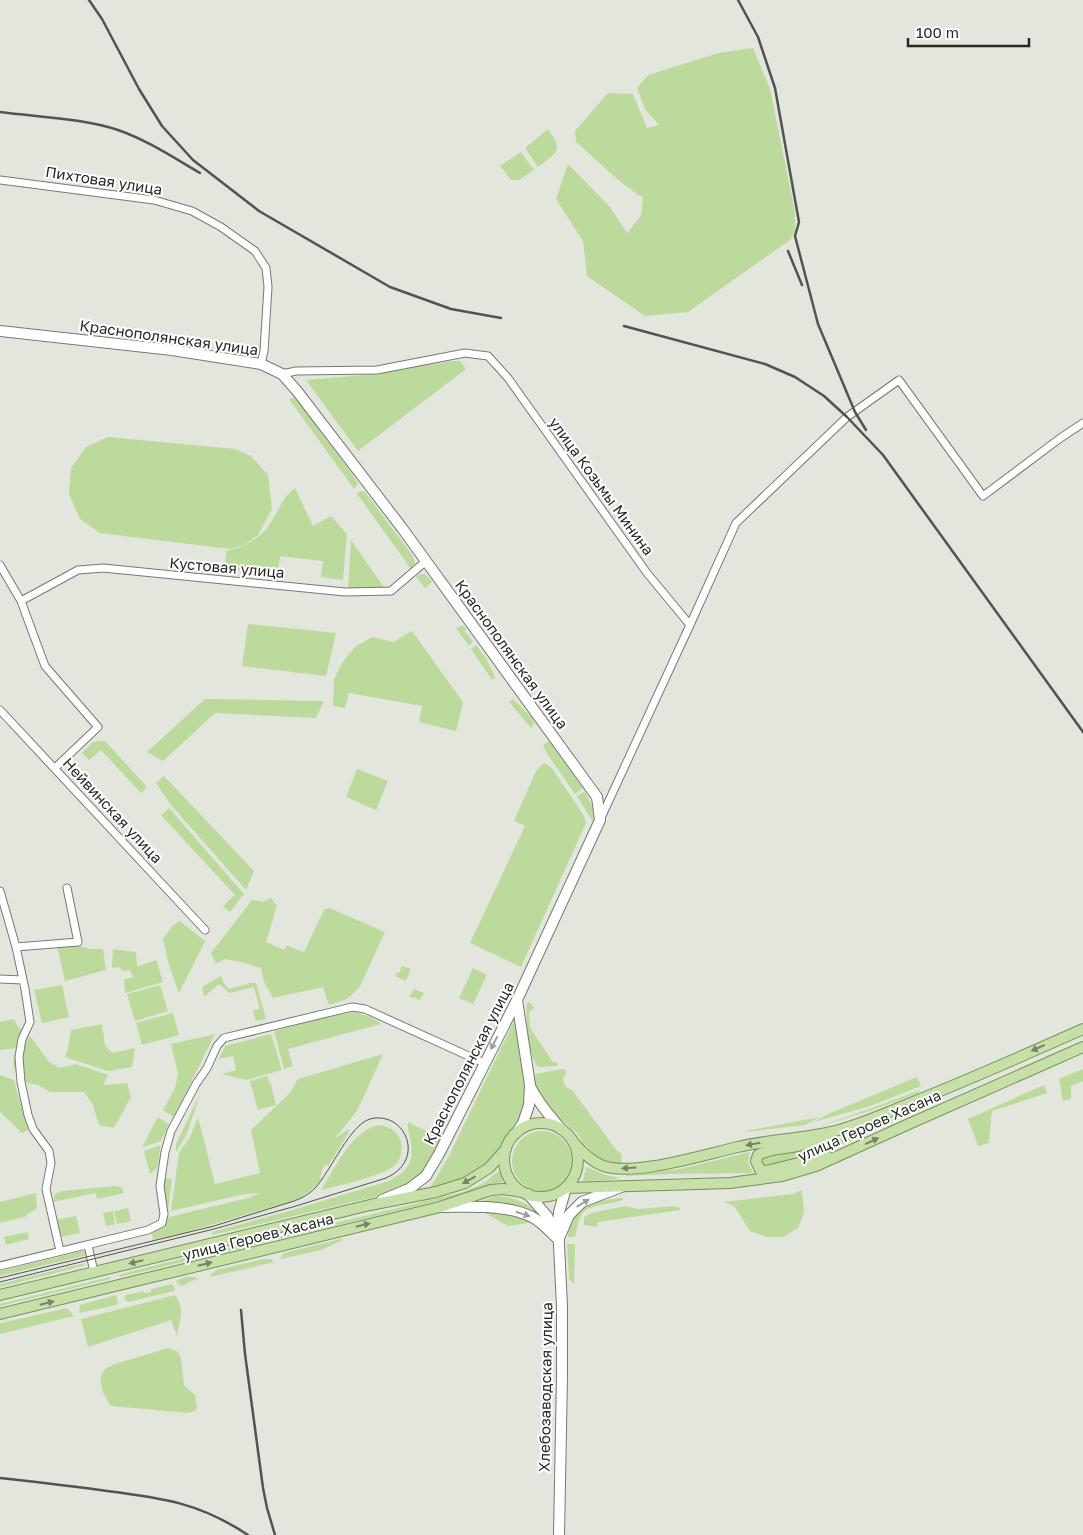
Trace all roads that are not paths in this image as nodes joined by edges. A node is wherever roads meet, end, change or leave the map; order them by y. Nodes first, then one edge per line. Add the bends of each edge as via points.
1 (0, 180) edge
2 (0, 331) edge
3 (261, 364) junction
4 (282, 374) junction
5 (1083, 423) edge
6 (426, 561) junction
7 (0, 565) edge
8 (21, 601) junction
9 (690, 625) junction
10 (0, 710) edge
11 (55, 768) junction
12 (597, 797) junction
13 (611, 797) junction
14 (600, 820) junction
15 (67, 888) dead end
16 (0, 891) edge
17 (205, 930) dead end
18 (16, 947) junction
19 (0, 979) edge
20 (24, 980) junction
21 (516, 1000) junction
22 (1083, 1029) edge
23 (1083, 1047) edge
24 (484, 1063) junction
25 (530, 1084) junction
26 (562, 1129) junction
27 (839, 1130) junction
28 (517, 1132) junction
29 (575, 1144) junction
30 (506, 1149) junction
31 (844, 1154) junction
32 (624, 1186) junction
33 (566, 1188) junction
34 (525, 1193) junction
35 (370, 1205) junction
36 (440, 1207) junction
37 (559, 1240) junction
38 (88, 1245) junction
39 (60, 1251) junction
40 (0, 1266) edge
41 (94, 1272) junction
42 (0, 1295) edge
43 (0, 1314) edge
44 (558, 1535) edge

1 - 3 street, Пихтовая улица via 154,200 192,211 221,227 255,252 266,268 268,287
2 - 3 main road, Краснополянская улица via 172,350
3 - 4 main road, Краснополянская улица
4 - 6 main road, Краснополянская улица
4 - 9 street, улица Козьмы Минина via 377,370 465,353 488,356 508,378 647,573
5 - 9 street via 983,496 899,380 847,417 736,523
6 - 8 street, Кустовая улица via 391,591 345,592 103,568 78,570
6 - 12 main road, Краснополянская улица
7 - 8 street
8 - 11 street via 45,666 98,727
9 - 13 street
10 - 11 street, Нейвинская улица
11 - 17 street, Нейвинская улица
12 - 13 street
12 - 14 main road, Краснополянская улица
13 - 14 street
14 - 21 main road, Краснополянская улица
15 - 18 street via 78,942
16 - 18 street
18 - 20 street
19 - 20 street
20 - 39 street via 30,1022 19,1057 21,1082 33,1129 48,1151 51,1162 46,1189
21 -> 24 main road, Краснополянская улица
21 - 25 main road
22 -> 27 main road, улица Героев Хасана via 929,1096
31 -> 23 main road, улица Героев Хасана
24 - 35 main road, Краснополянская улица via 426,1176 408,1189
24 - 38 street via 357,1008 224,1038 171,1131 160,1186 162,1223 148,1230
25 - 26 main road via 544,1110
25 - 28 main road via 529,1104
26 - 28 main road via 542,1123
26 - 29 main road
27 -> 29 main road, улица Героев Хасана via 741,1146 660,1165 623,1169 602,1166
27 - 31 main road via 816,1141 764,1151 756,1161 760,1170 766,1171
28 - 30 main road
29 - 33 main road via 578,1164
30 - 34 main road via 506,1169 512,1182
30 -> 35 main road, улица Героев Хасана via 489,1168 465,1183
31 - 32 main road, улица Героев Хасана via 803,1170 756,1181
32 - 33 main road, улица Героев Хасана
37 -> 32 main road via 570,1215 582,1202
33 - 34 main road via 548,1196
33 - 37 main road, Хлебозаводская улица via 558,1212
34 - 36 main road, улица Героев Хасана via 491,1190
34 - 37 main road via 547,1216
35 -> 41 main road, улица Героев Хасана
36 -> 37 main road via 523,1213 543,1224
43 -> 36 main road, улица Героев Хасана
37 - 44 main road, Хлебозаводская улица via 562,1376
38 - 39 street
38 - 41 street
39 - 40 street
41 - 42 main road, улица Героев Хасана

